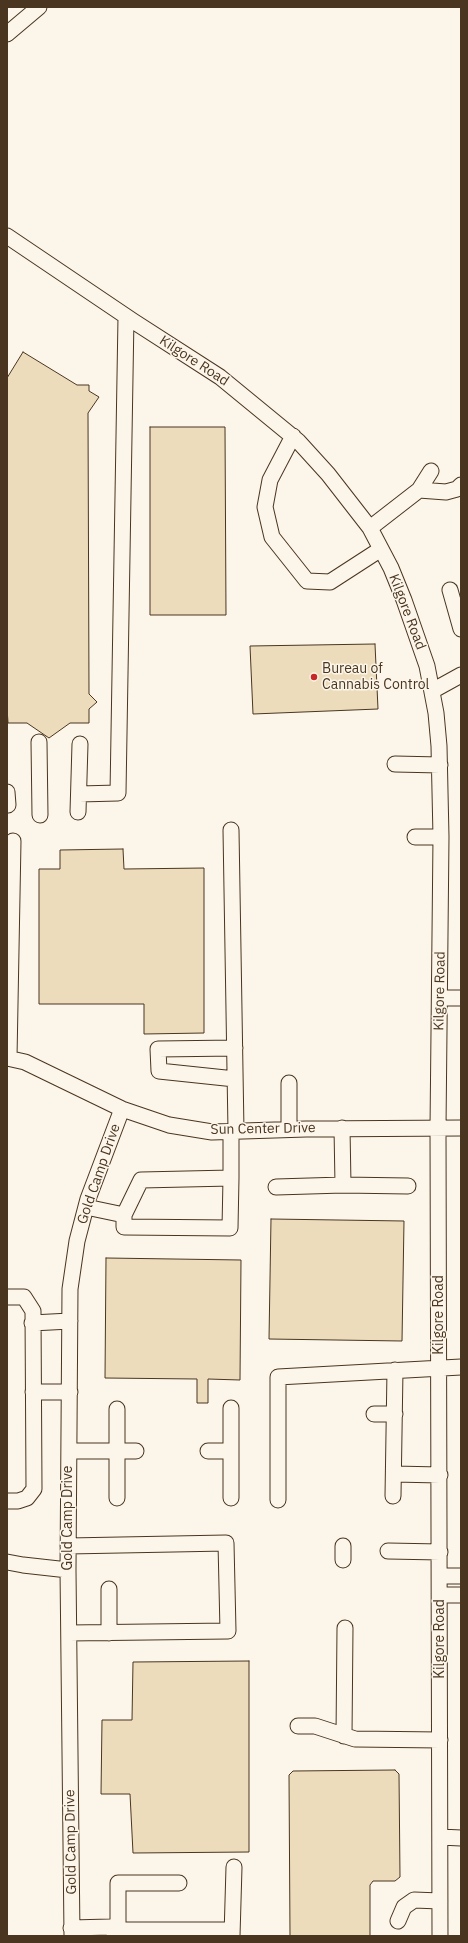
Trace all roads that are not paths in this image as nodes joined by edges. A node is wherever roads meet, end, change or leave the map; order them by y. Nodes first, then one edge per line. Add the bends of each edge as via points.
1 (39, 7) edge
2 (7, 34) edge
3 (7, 236) edge
4 (126, 317) junction
5 (293, 436) junction
6 (431, 471) dead end
7 (461, 485) edge
8 (419, 490) junction
9 (370, 528) junction
10 (381, 549) junction
11 (450, 590) dead end
12 (461, 629) edge
13 (461, 675) edge
14 (432, 691) junction
15 (38, 742) dead end
16 (80, 744) dead end
17 (395, 764) dead end
18 (440, 765) junction
19 (79, 794) junction
20 (78, 812) dead end
21 (40, 815) dead end
22 (231, 830) dead end
23 (415, 837) dead end
24 (441, 837) junction
25 (13, 841) dead end
26 (440, 998) junction
27 (461, 998) edge
28 (235, 1048) junction
29 (8, 1058) edge
30 (235, 1079) junction
31 (289, 1083) dead end
32 (122, 1109) junction
33 (342, 1128) junction
34 (438, 1128) junction
35 (461, 1128) edge
36 (289, 1129) junction
37 (234, 1131) junction
38 (231, 1178) junction
39 (343, 1185) junction
40 (408, 1186) dead end
41 (276, 1187) dead end
42 (86, 1207) junction
43 (124, 1215) junction
44 (7, 1297) edge
45 (70, 1321) junction
46 (32, 1323) junction
47 (440, 1367) junction
48 (461, 1367) edge
49 (395, 1370) junction
50 (33, 1392) junction
51 (70, 1392) junction
52 (231, 1408) dead end
53 (117, 1409) dead end
54 (374, 1414) dead end
55 (395, 1414) junction
56 (69, 1451) junction
57 (117, 1451) junction
58 (136, 1451) dead end
59 (208, 1451) dead end
60 (231, 1451) junction
61 (394, 1474) junction
62 (440, 1475) junction
63 (393, 1496) dead end
64 (117, 1498) dead end
65 (231, 1498) dead end
66 (278, 1500) dead end
67 (7, 1501) edge
68 (68, 1546) junction
69 (388, 1551) dead end
70 (440, 1552) junction
71 (7, 1562) edge
72 (68, 1570) junction
73 (440, 1576) junction
74 (461, 1576) edge
75 (109, 1589) dead end
76 (440, 1595) junction
77 (461, 1595) edge
78 (345, 1628) dead end
79 (69, 1633) junction
80 (109, 1633) junction
81 (298, 1726) dead end
82 (344, 1736) junction
83 (440, 1740) junction
84 (440, 1837) junction
85 (461, 1838) edge
86 (234, 1867) dead end
87 (179, 1883) dead end
88 (440, 1902) junction
89 (398, 1921) dead end
90 (71, 1932) edge
91 (232, 1933) edge
92 (117, 1934) edge
93 (440, 1936) edge

1 - 2 street
3 - 4 street, Kilgore Road
4 - 5 street, Kilgore Road via 220,377
4 - 19 street via 118,793
5 - 9 street, Kilgore Road via 328,474
5 - 10 street via 270,480 265,507 272,537 307,581 330,582
6 - 8 street
7 - 8 street via 457,490 446,492
8 - 9 street
9 - 10 street, Kilgore Road
10 - 14 street, Kilgore Road via 419,640
11 - 12 street
13 - 14 street
14 - 18 street, Kilgore Road
15 - 21 street
16 - 19 street
17 - 18 street
18 - 24 street, Kilgore Road
19 - 20 street
22 - 28 street
23 - 24 street
24 - 26 street, Kilgore Road
25 - 29 street
26 - 27 street
26 - 34 street, Kilgore Road
28 - 30 street
28 - 30 street via 158,1049 159,1071
29 - 32 street, Sun Center Drive via 25,1062
30 - 37 street
31 - 36 street
32 - 37 street, Sun Center Drive via 170,1125 212,1132
32 - 42 street, Gold Camp Drive
33 - 34 street, Sun Center Drive
33 - 36 street, Sun Center Drive
33 - 39 street
34 - 35 street, Sun Center Drive
34 - 47 street, Kilgore Road
36 - 37 street, Sun Center Drive
37 - 38 street
38 - 43 street via 141,1180
38 - 43 street via 230,1228 124,1227
39 - 40 street
39 - 41 street
42 - 43 street
42 - 45 street, Gold Camp Drive via 77,1241 70,1289
44 - 46 street via 24,1297 32,1311
45 - 46 street
45 - 51 street, Gold Camp Drive
46 - 50 street
47 - 48 street
47 - 49 street
47 - 62 street, Kilgore Road
49 - 55 street
49 - 66 street via 278,1377 282,1414
50 - 51 street
50 - 67 street via 34,1489 27,1498
51 - 56 street, Gold Camp Drive
52 - 60 street
53 - 57 street
54 - 55 street
55 - 61 street via 387,1453
56 - 57 street
56 - 68 street, Gold Camp Drive
57 - 58 street
57 - 64 street
59 - 60 street
60 - 65 street
61 - 62 street
61 - 63 street
62 - 70 street, Kilgore Road
68 - 72 street, Gold Camp Drive
68 - 80 street via 226,1543 228,1631
69 - 70 street
70 - 73 street, Kilgore Road
71 - 72 street
72 - 79 street, Gold Camp Drive
73 - 74 street
73 - 76 street, Kilgore Road
75 - 80 street
76 - 77 street
76 - 83 street, Kilgore Road
78 - 82 street
79 - 80 street
79 - 90 street, Gold Camp Drive
81 - 82 street via 315,1726
82 - 83 street via 355,1740
83 - 84 street, Kilgore Road
84 - 85 street
84 - 88 street, Kilgore Road
86 - 91 street
87 - 92 street via 118,1883
88 - 89 street via 414,1900 404,1907
88 - 93 street, Kilgore Road
90 - 92 street via 110,1927
91 - 92 street

